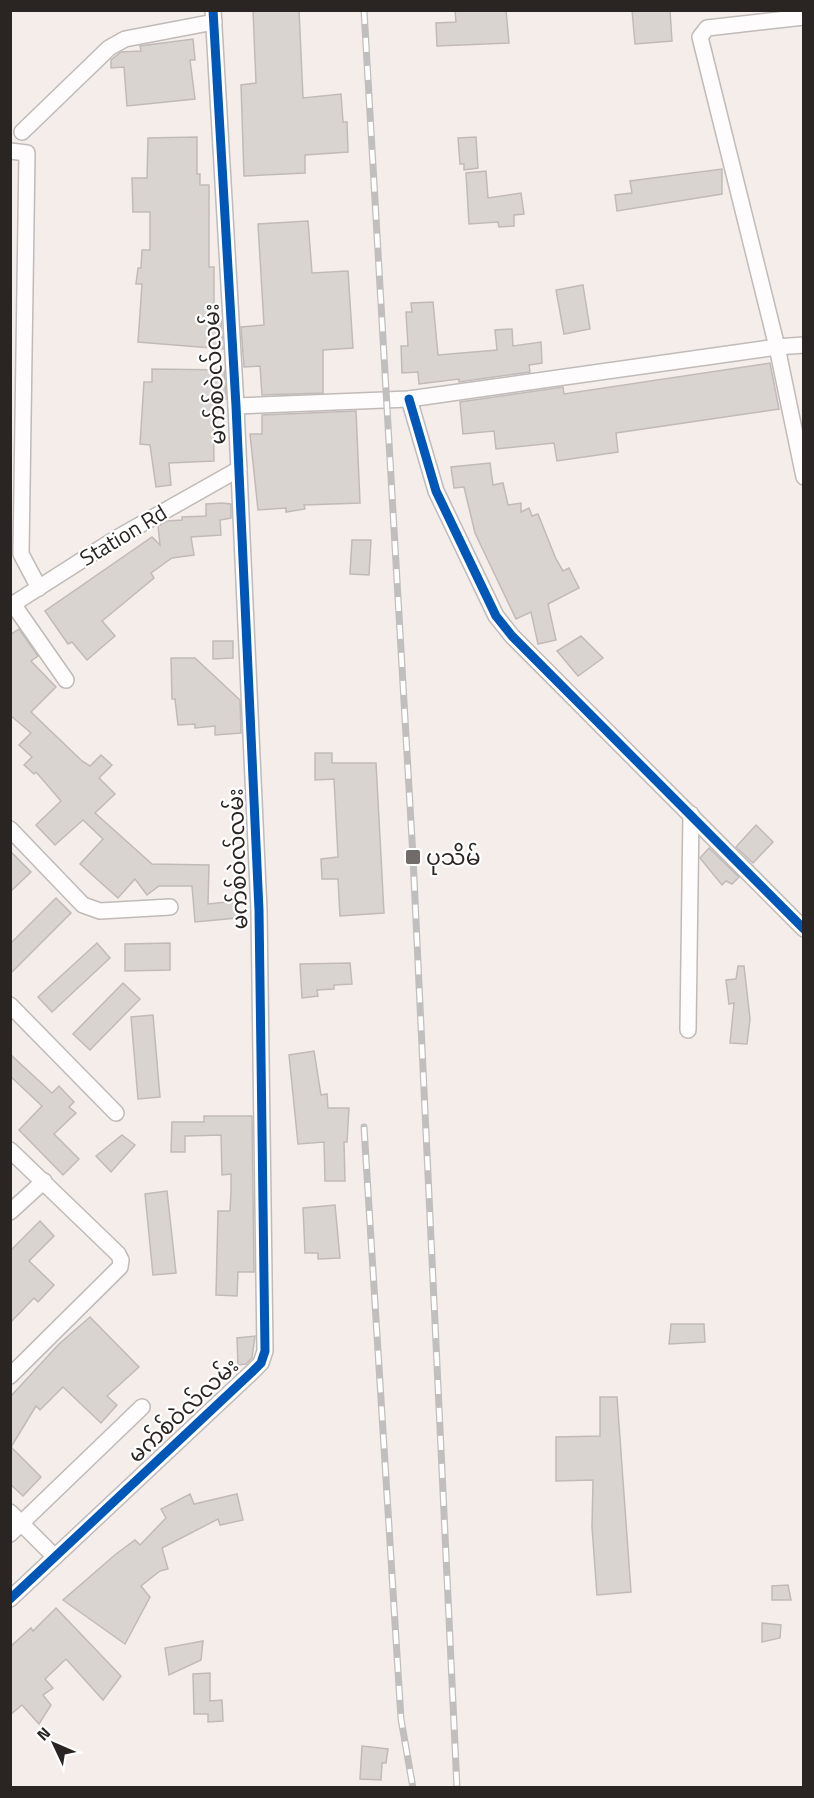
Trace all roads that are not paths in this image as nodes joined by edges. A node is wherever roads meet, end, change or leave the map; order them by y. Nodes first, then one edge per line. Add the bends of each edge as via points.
1 (214, 16) edge
2 (804, 17) edge
3 (10, 121) edge
4 (22, 132) junction
5 (10, 151) edge
6 (27, 153) junction
7 (804, 345) edge
8 (777, 347) junction
9 (409, 399) junction
10 (236, 406) junction
11 (239, 469) junction
12 (804, 477) edge
13 (39, 588) junction
14 (12, 605) edge
15 (66, 680) dead end
16 (691, 814) junction
17 (10, 830) edge
18 (170, 907) dead end
19 (804, 929) edge
20 (10, 1005) edge
21 (688, 1030) dead end
22 (116, 1113) dead end
23 (10, 1150) edge
24 (44, 1181) junction
25 (10, 1212) edge
26 (10, 1376) edge
27 (142, 1407) dead end
28 (10, 1512) edge
29 (23, 1523) junction
30 (10, 1534) edge
31 (55, 1557) junction
32 (10, 1599) edge

1 - 4 street via 125,39 109,48
1 - 10 street, မက်စ်ဝဲလ်လမ်း
2 - 8 street via 707,28 700,37
3 - 4 street
4 - 6 street
5 - 6 street
6 - 13 street via 21,554
7 - 8 street
8 - 9 street
8 - 12 street
9 - 10 street
9 - 16 street via 436,491 496,616
10 - 11 street, မက်စ်ဝဲလ်လမ်း
11 - 13 street, Station Rd via 115,539
11 - 31 street, မက်စ်ဝဲလ်လမ်း via 259,910 265,1352 252,1372
13 - 14 street, Station Rd
14 - 15 street
16 - 19 street
16 - 21 street
17 - 18 street via 83,905 100,911
20 - 22 street
23 - 24 street
24 - 25 street
24 - 26 street via 121,1260 120,1267
27 - 29 street
28 - 29 street
29 - 30 street
29 - 31 street
31 - 32 street, မက်စ်ဝဲလ်လမ်း

